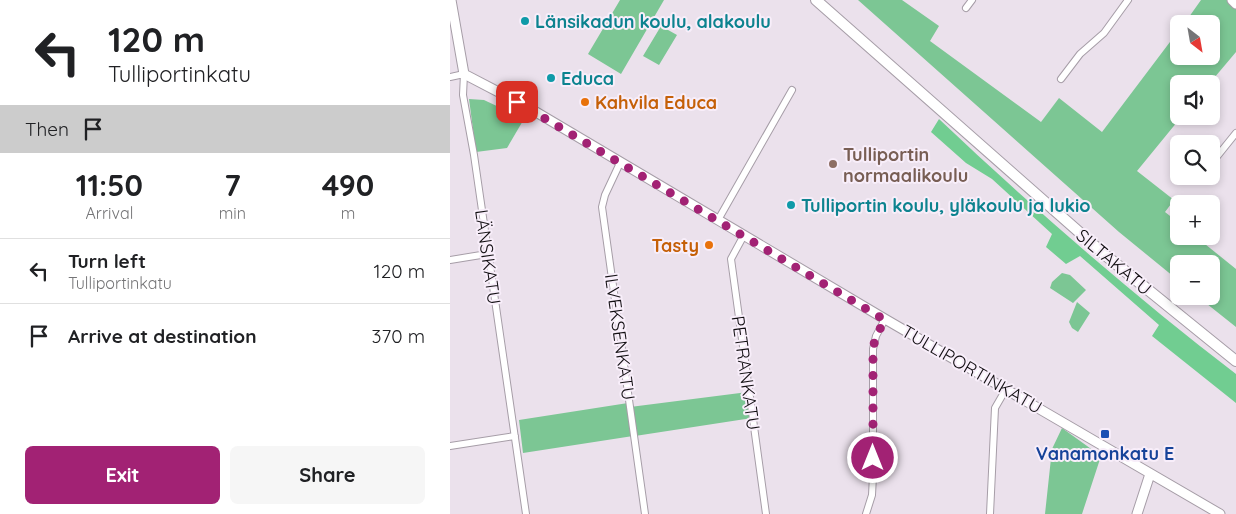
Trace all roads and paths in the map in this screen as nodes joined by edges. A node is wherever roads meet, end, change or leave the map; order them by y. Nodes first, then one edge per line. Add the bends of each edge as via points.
1 (451, 0) edge
2 (816, 0) edge
3 (972, 0) edge
4 (1128, 0) edge
5 (1232, 0) edge
6 (1236, 4) edge
7 (966, 8) dead end
8 (464, 74) junction
9 (450, 77) edge
10 (1061, 78) dead end
11 (792, 90) dead end
12 (1236, 133) edge
13 (1220, 153) edge
14 (620, 163) junction
15 (718, 220) junction
16 (744, 234) junction
17 (487, 254) junction
18 (450, 260) edge
19 (885, 320) junction
20 (1236, 361) edge
21 (1006, 389) junction
22 (515, 436) junction
23 (450, 446) edge
24 (1150, 474) junction
25 (526, 514) edge
26 (645, 514) edge
27 (766, 514) edge
28 (866, 514) edge
29 (990, 514) edge
30 (1137, 514) edge
31 (1220, 514) edge

1 - 8 street, LÄNSIKATU
2 - 20 main road, SILTAKATU via 1104,254
3 - 7 street
4 - 10 street via 1104,33 1080,54
5 - 6 street
8 - 9 street
8 - 14 street, TULLIPORTINKATU
8 - 17 street, LÄNSIKATU via 463,95
11 - 15 street
12 - 13 street
14 - 15 street, TULLIPORTINKATU
14 - 26 street, ILVEKSENKATU via 602,207
15 - 16 street, TULLIPORTINKATU
16 - 19 street, TULLIPORTINKATU
16 - 27 street, PETRANKATU via 731,258
17 - 18 street
17 - 22 street, LÄNSIKATU
19 - 21 street, TULLIPORTINKATU
19 - 28 street via 873,348 872,495
21 - 24 street, TULLIPORTINKATU
21 - 29 street via 995,408
22 - 23 street
22 - 25 street, LÄNSIKATU
24 - 30 street
24 - 31 street, TULLIPORTINKATU

